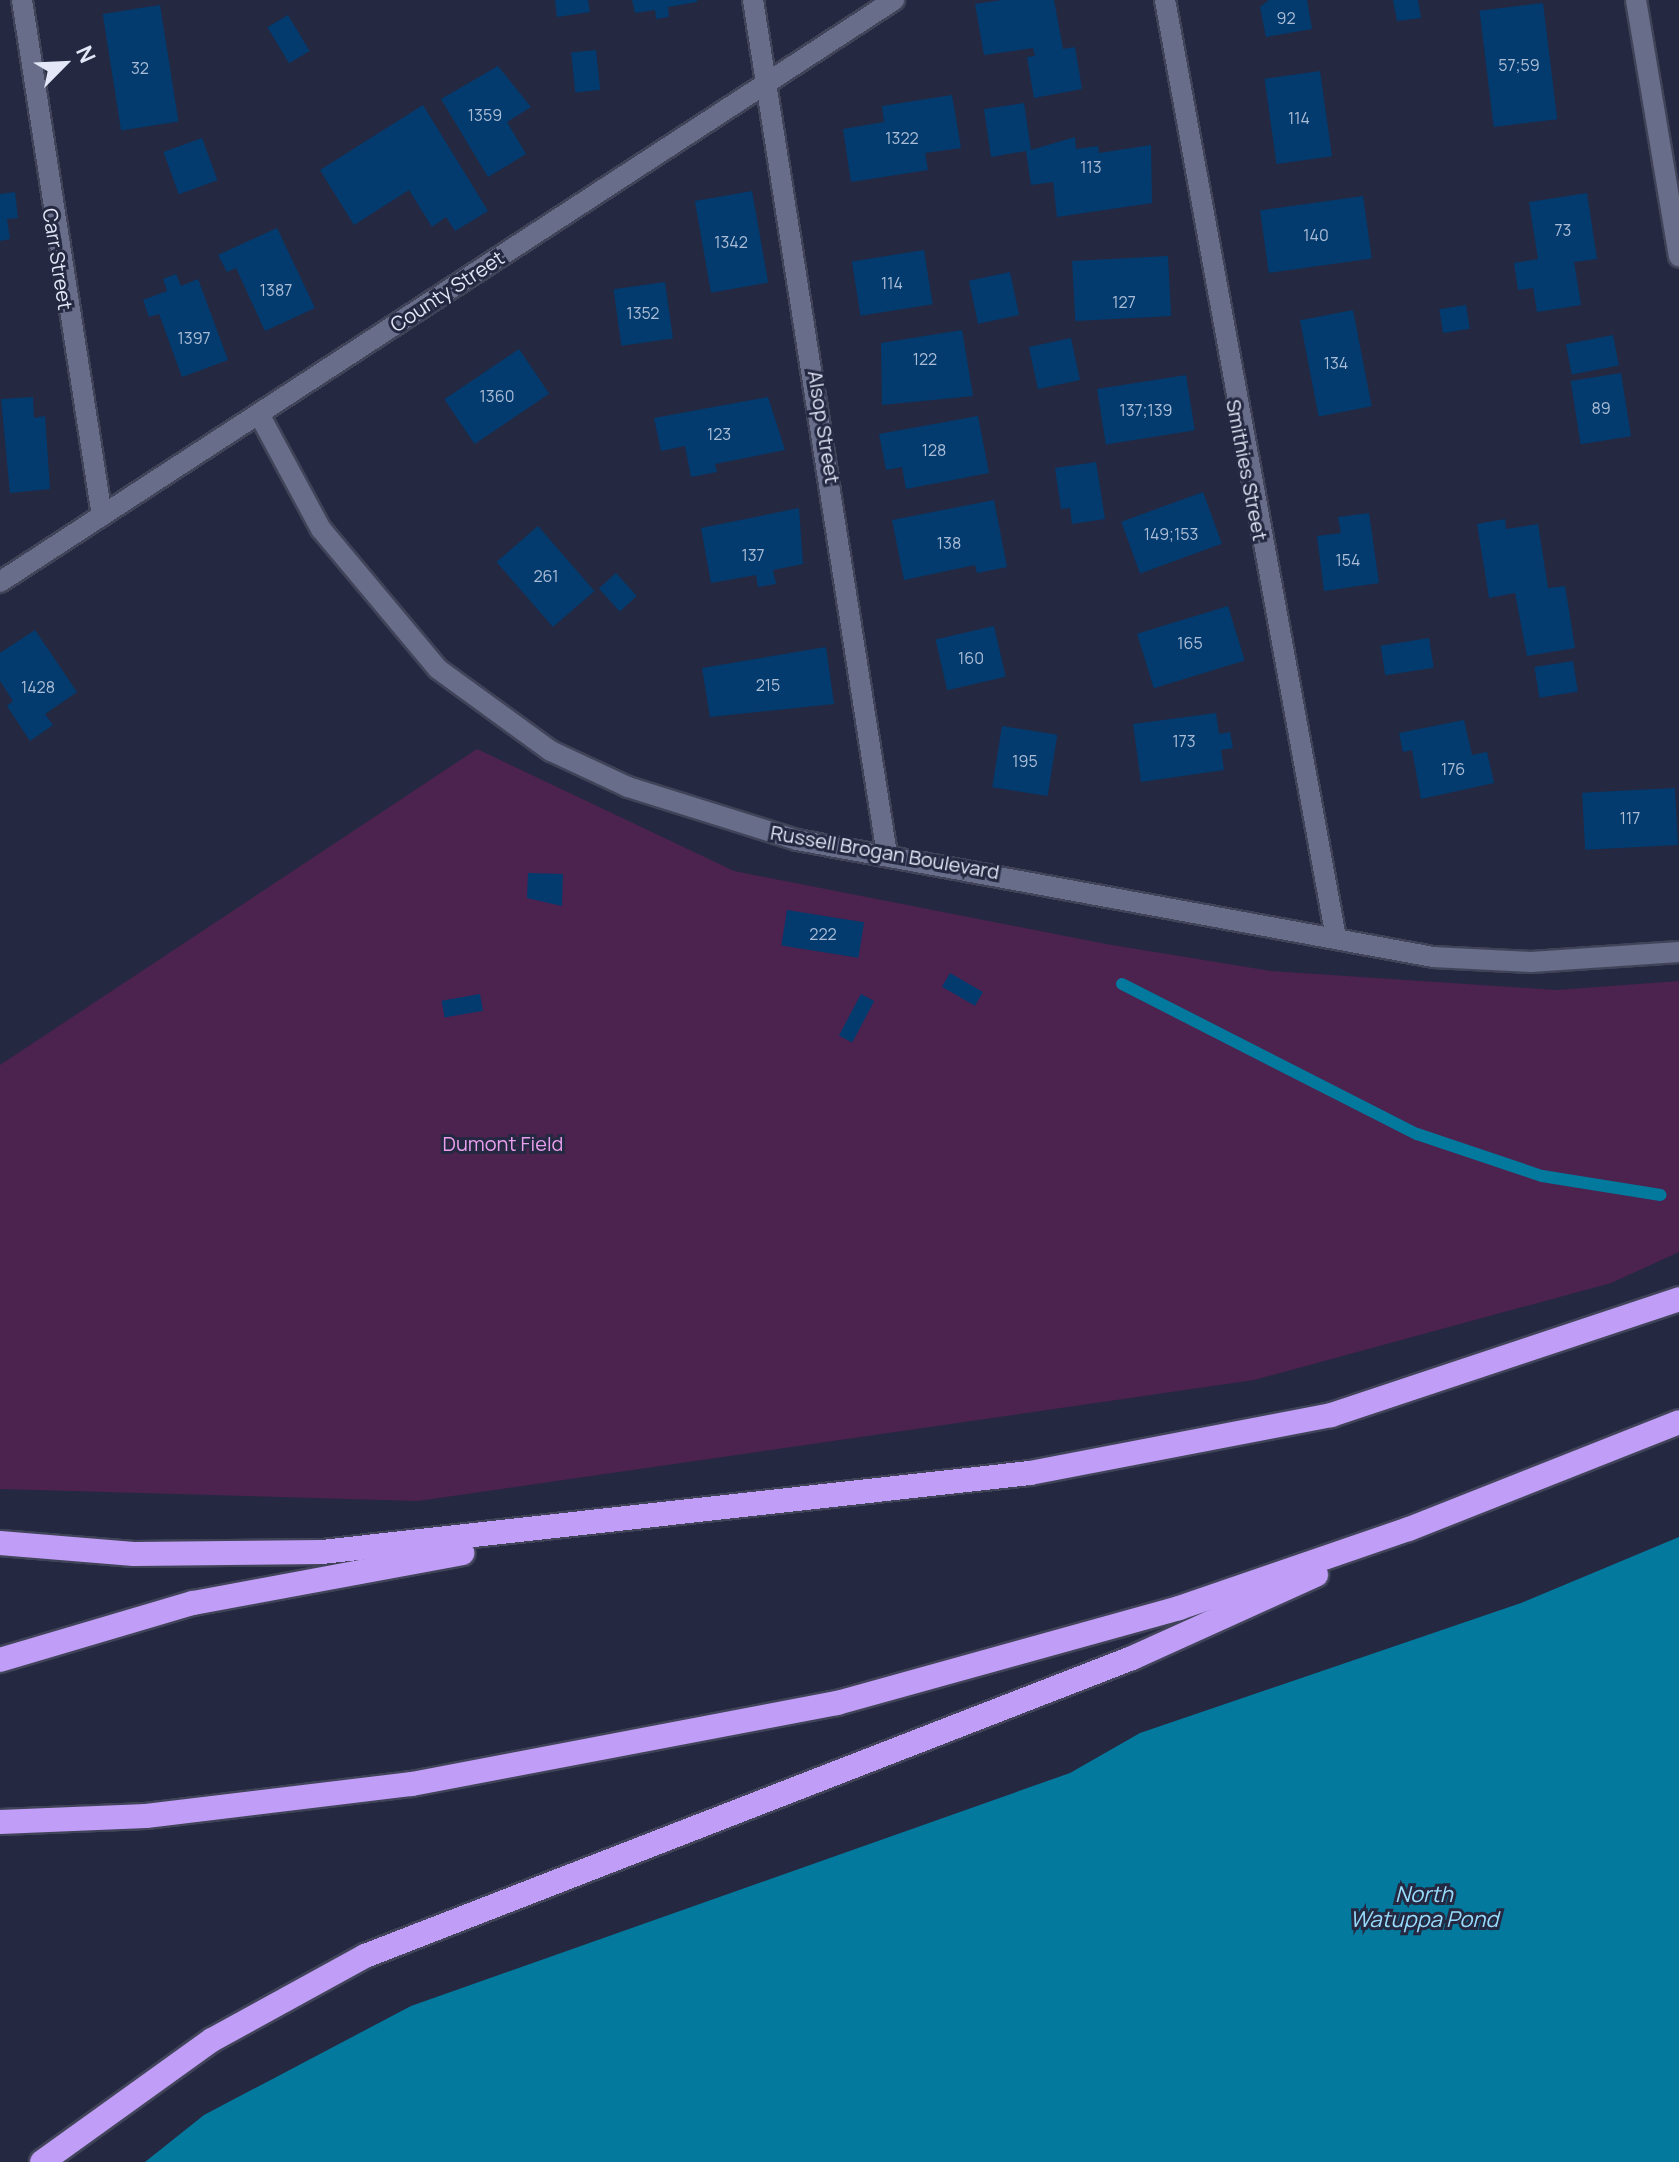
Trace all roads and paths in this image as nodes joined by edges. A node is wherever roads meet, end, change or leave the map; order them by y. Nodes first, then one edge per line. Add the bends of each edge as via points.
1 (22, 0) edge
2 (753, 0) edge
3 (894, 0) edge
4 (1165, 0) edge
5 (1636, 0) edge
6 (768, 83) junction
7 (1679, 256) edge
8 (259, 414) junction
9 (102, 516) junction
10 (0, 582) edge
11 (887, 855) junction
12 (1336, 938) junction
13 (1679, 952) edge
14 (1679, 1299) edge
15 (1679, 1422) edge
16 (673, 1516) junction
17 (1409, 1529) junction
18 (0, 1543) edge
19 (0, 1660) edge
20 (0, 1822) edge
21 (42, 2162) edge

1 - 9 street, Carr Street
2 - 6 street, Alsop Street
3 - 6 street, County Street
4 - 12 street, Smithies Street
5 - 7 street
6 - 8 street, County Street
6 - 11 street, Alsop Street
8 - 9 street, County Street
8 - 11 street, Russell Brogan Boulevard via 321,529 360,583 474,701 551,751 628,787 797,840
9 - 10 street, County Street
11 - 12 street, Russell Brogan Boulevard
12 - 13 street, Russell Brogan Boulevard via 1482,963
14 - 16 highway via 1407,1395 1259,1433 1030,1473
15 - 17 highway
16 - 18 highway via 308,1552 134,1554
16 - 19 highway via 193,1603
17 - 20 highway via 1112,1629 727,1728 322,1797
17 - 21 highway via 1144,1653 365,1956 212,2040

